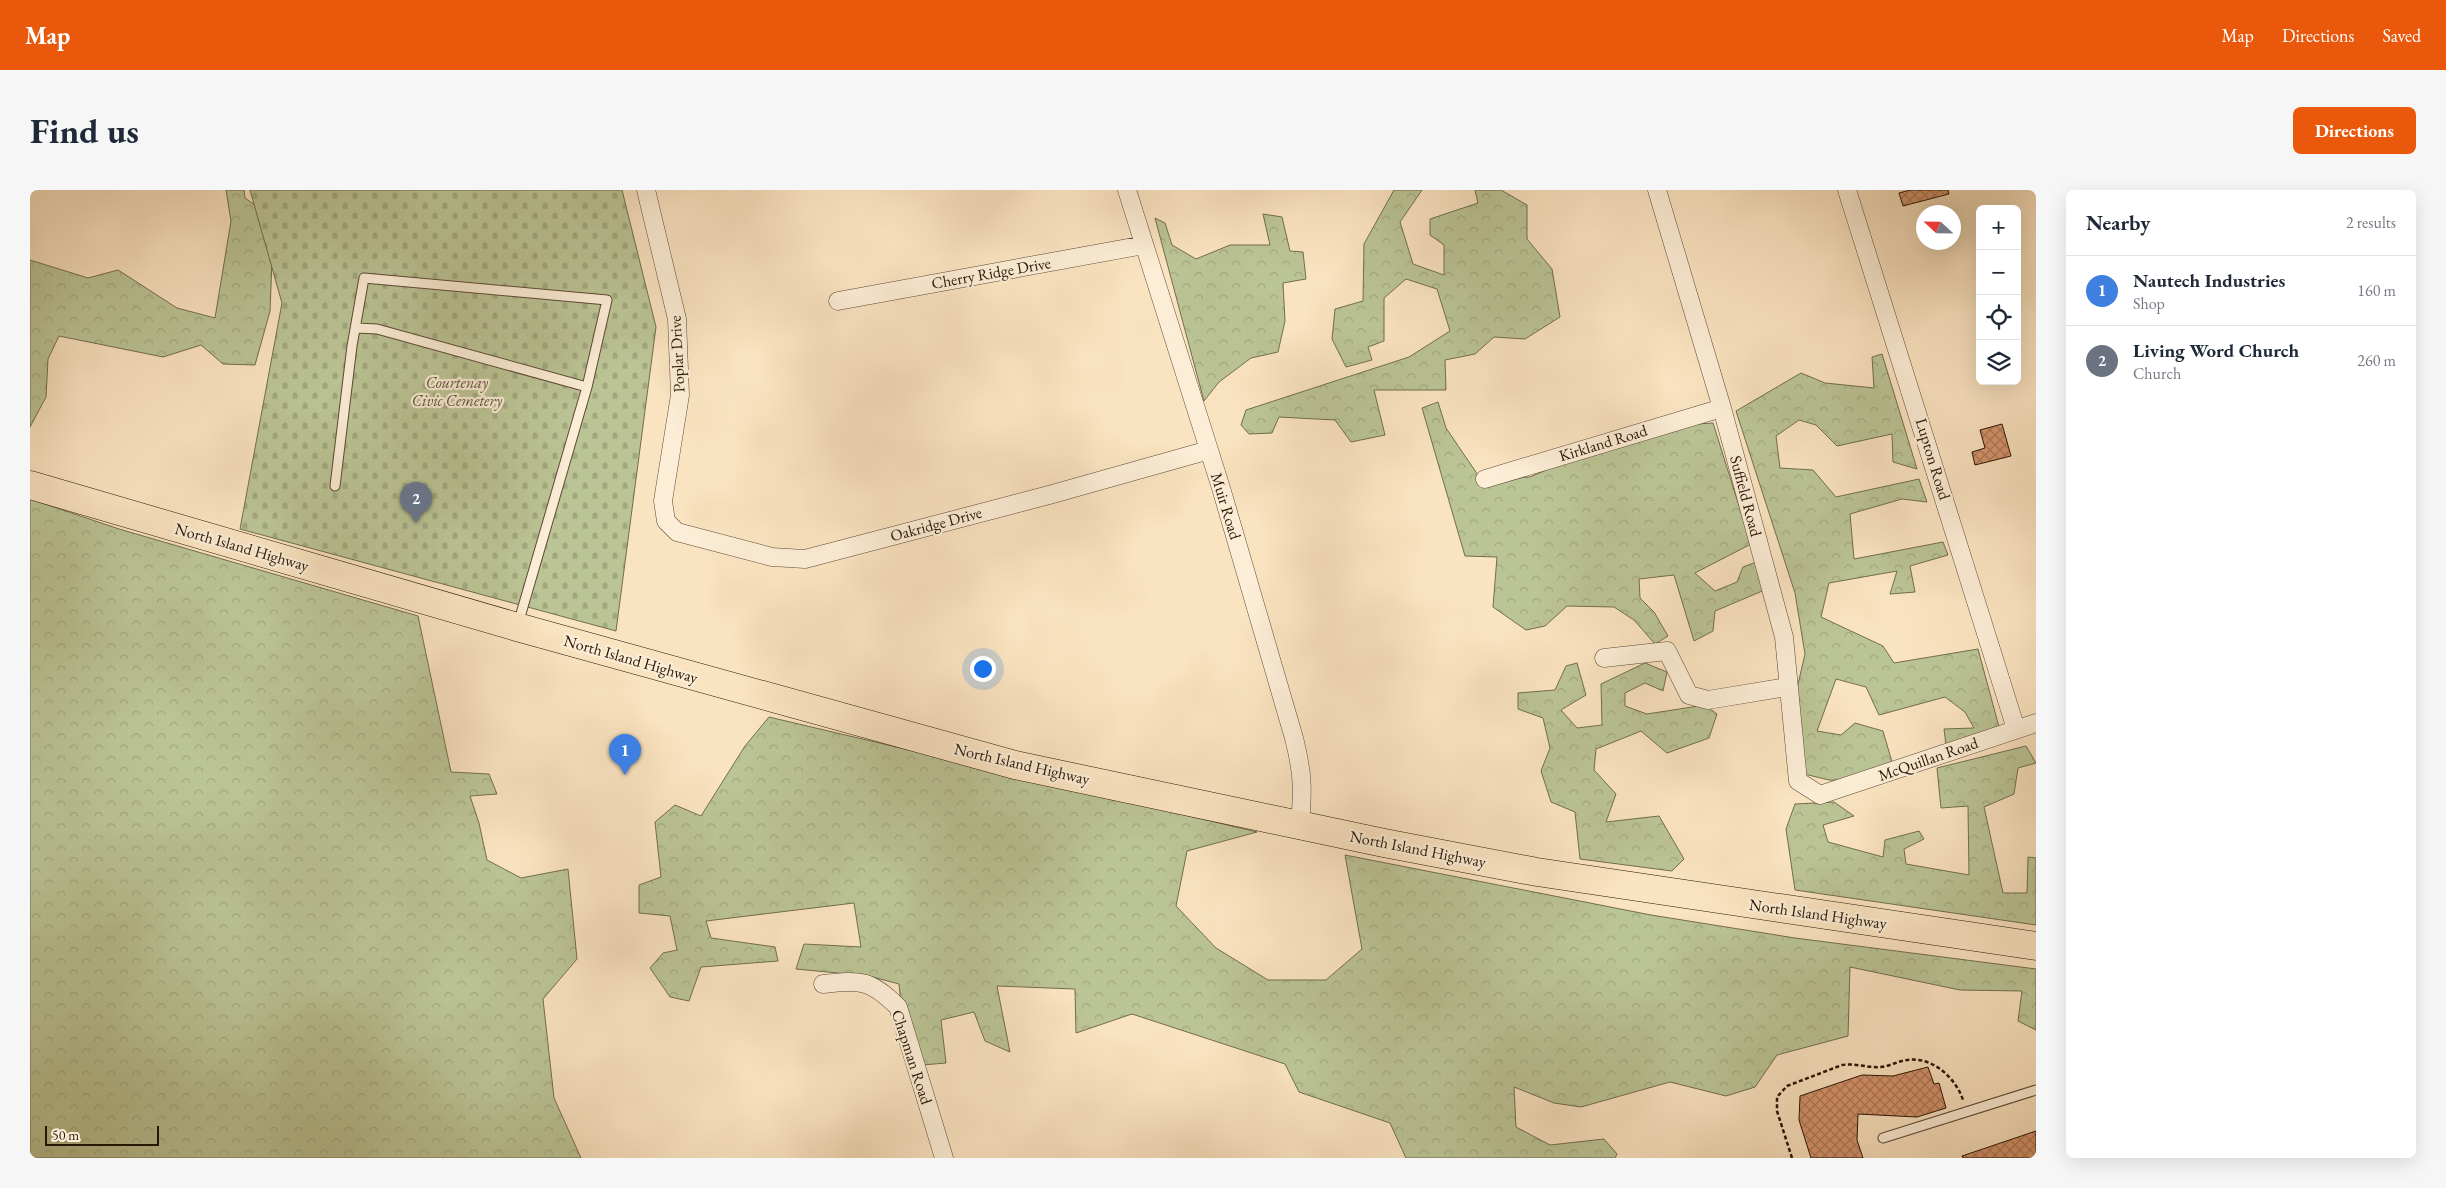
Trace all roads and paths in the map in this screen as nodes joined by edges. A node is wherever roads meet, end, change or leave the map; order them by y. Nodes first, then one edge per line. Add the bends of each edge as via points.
1 (646, 190) edge
2 (1127, 190) edge
3 (1657, 190) edge
4 (1847, 190) edge
5 (1144, 245) junction
6 (838, 301) dead end
7 (356, 328) junction
8 (587, 387) junction
9 (1722, 408) junction
10 (1209, 450) junction
11 (1485, 479) dead end
12 (30, 485) edge
13 (335, 486) dead end
14 (666, 521) joint
15 (518, 627) junction
16 (1604, 658) dead end
17 (1787, 688) junction
18 (2036, 723) edge
19 (2016, 729) junction
20 (1820, 795) joint
21 (1300, 825) junction
22 (2036, 946) edge
23 (822, 984) dead end
24 (2036, 1090) edge
25 (1966, 1112) junction
26 (1883, 1138) dead end
27 (944, 1158) edge
28 (1792, 1158) edge

1 - 14 street, Poplar Drive via 677,319 680,395 664,501
2 - 5 street, Muir Road
3 - 9 street, Suffield Road
4 - 19 street, Lupton Road
5 - 6 street, Cherry Ridge Drive
5 - 10 street, Muir Road
7 - 8 lane via 376,329
7 - 8 lane via 364,278 607,300
7 - 13 lane
8 - 15 lane
9 - 11 street, Kirkland Road
9 - 17 street, Suffield Road via 1784,637
10 - 14 street, Oakridge Drive via 804,559 772,558 676,532
10 - 21 street, Muir Road via 1302,768 1304,786
12 - 15 main road, North Island Highway
15 - 21 main road, North Island Highway via 1015,765
16 - 17 street via 1667,651 1689,695 1708,700
17 - 20 street, Suffield Road via 1798,781
18 - 19 street, McQuillan Road
19 - 20 street, McQuillan Road
21 - 22 main road, North Island Highway via 1537,872
23 - 27 street, Chapman Road via 857,980 881,990 898,1007
24 - 25 lane
25 - 26 lane
25 - 28 path via 1960,1091 1935,1065 1907,1060 1882,1067 1842,1066 1787,1086 1777,1097 1777,1111

